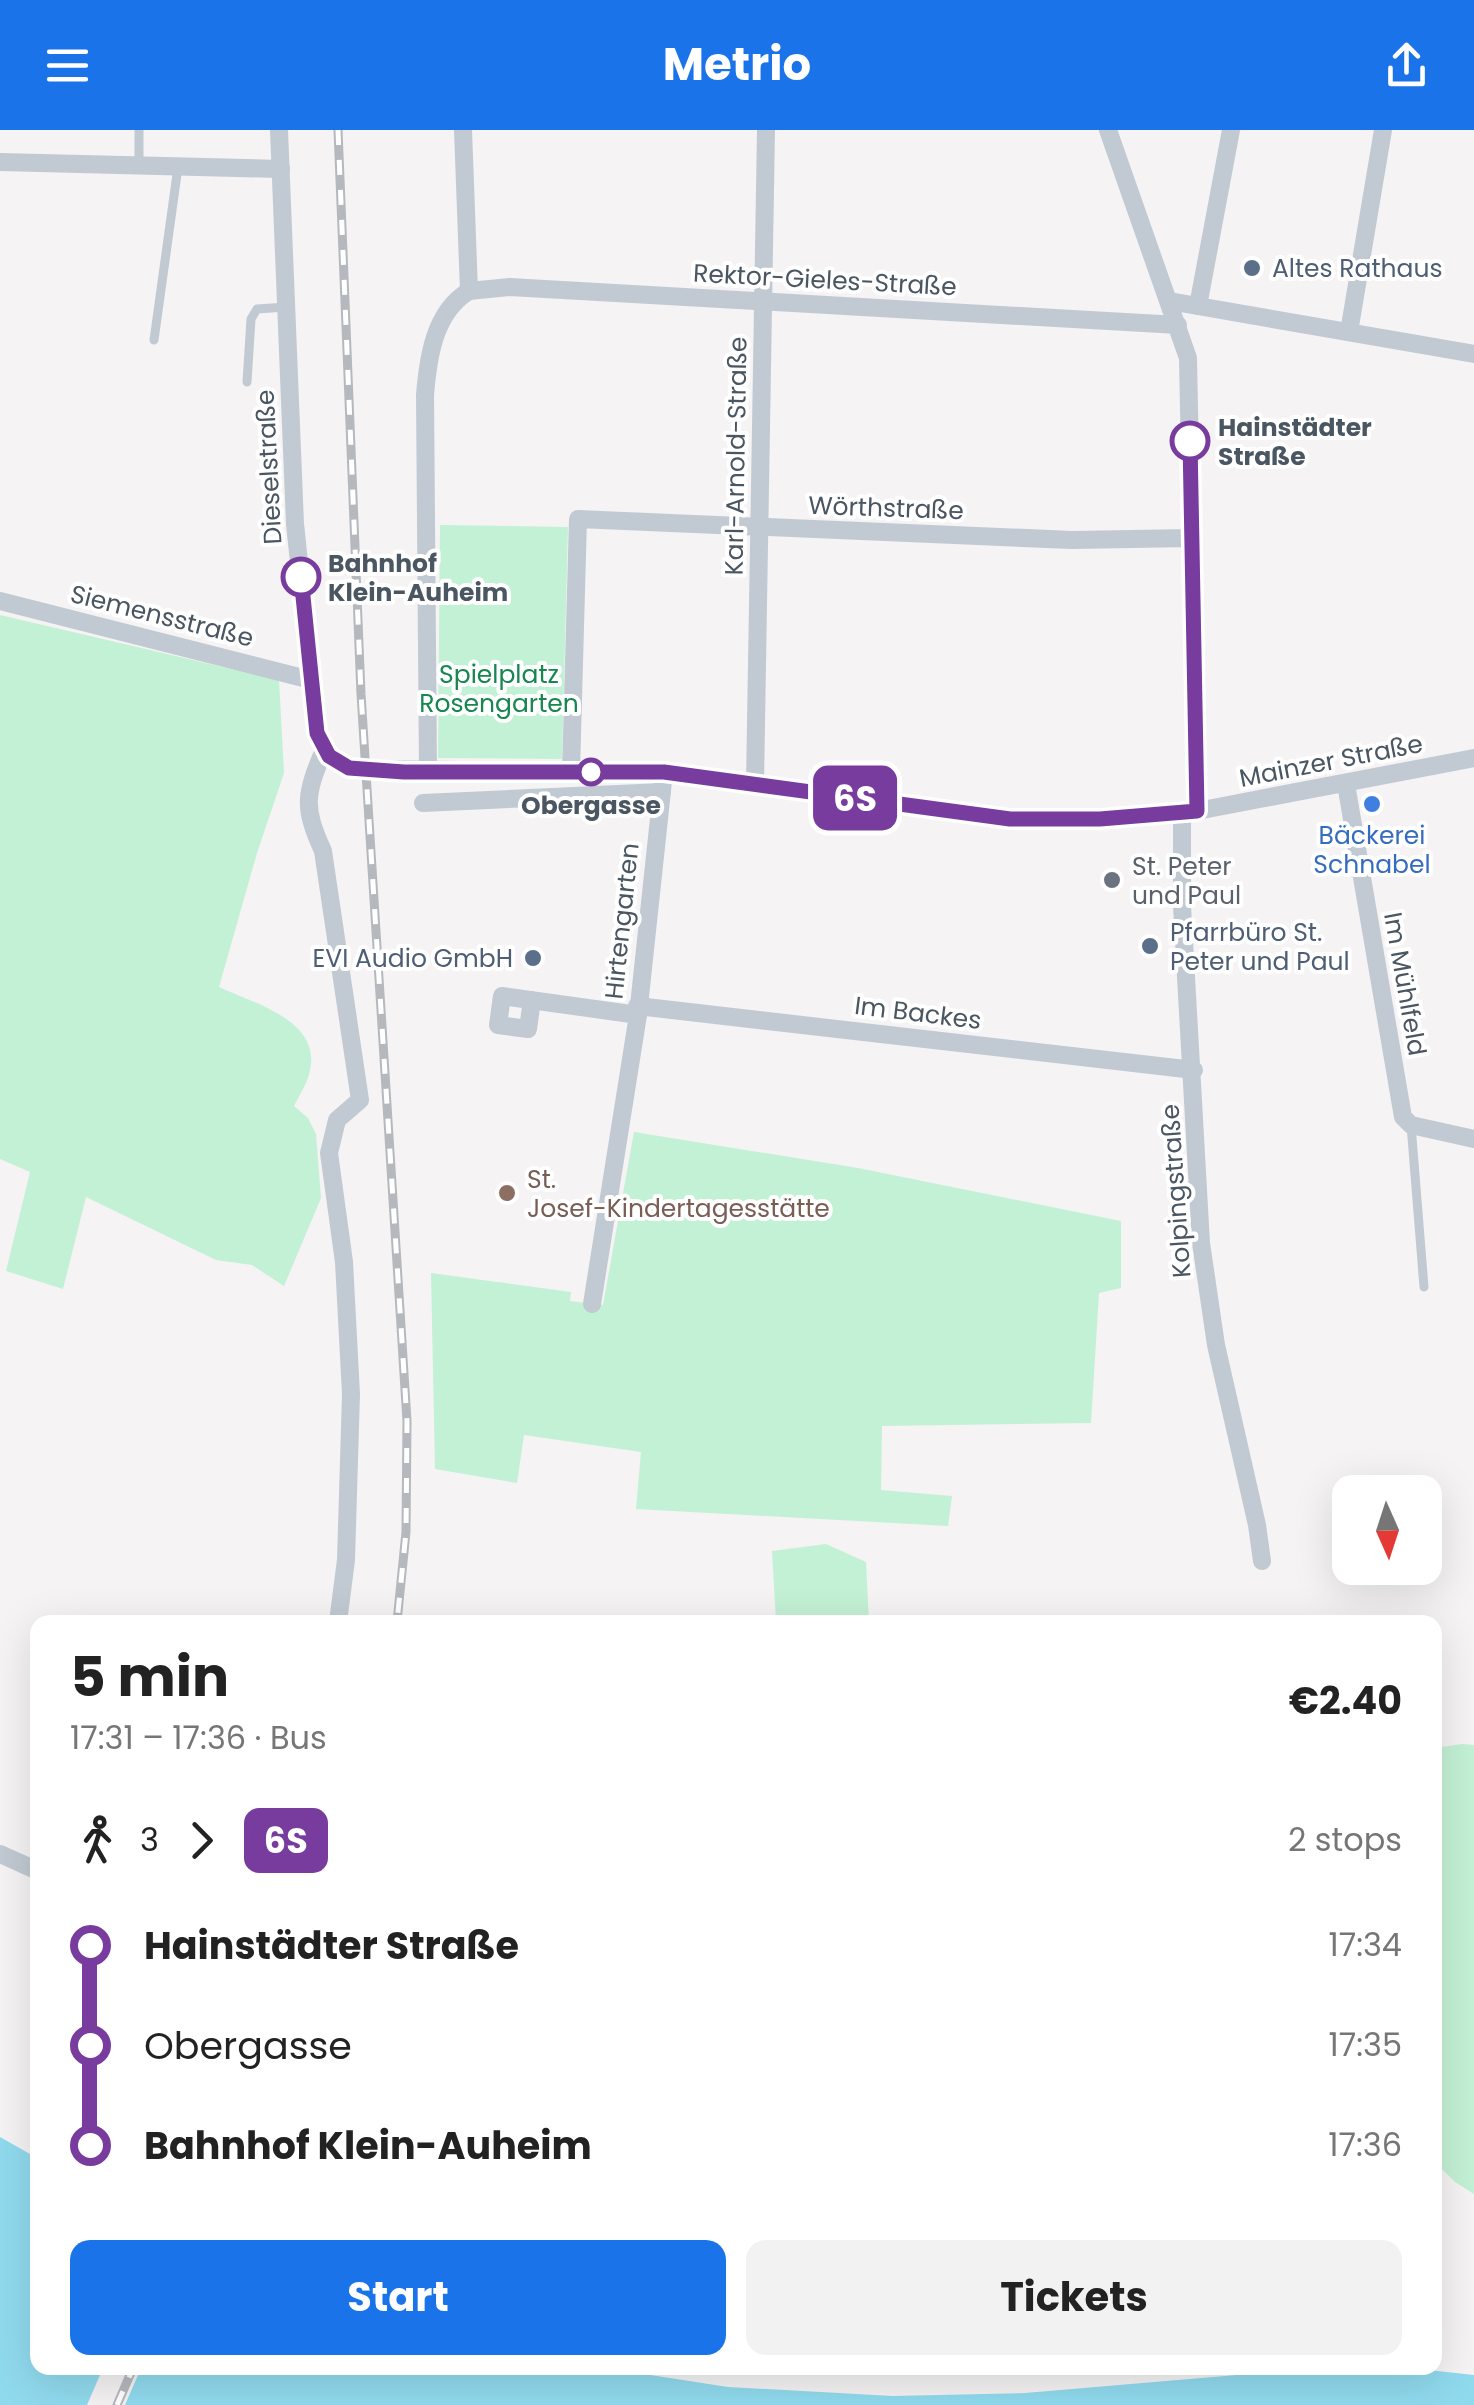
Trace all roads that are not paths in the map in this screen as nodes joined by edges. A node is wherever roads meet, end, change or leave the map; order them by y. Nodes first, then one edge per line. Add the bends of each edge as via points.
1 (138, 130) edge
2 (280, 130) edge
3 (463, 130) edge
4 (766, 130) edge
5 (1108, 130) edge
6 (1231, 130) edge
7 (1383, 130) edge
8 (0, 162) edge
9 (139, 166) junction
10 (178, 167) junction
11 (281, 169) junction
12 (469, 292) junction
13 (764, 301) junction
14 (1169, 301) junction
15 (1198, 306) junction
16 (286, 308) junction
17 (1178, 326) junction
18 (1357, 333) junction
19 (154, 340) dead end
20 (1474, 354) edge
21 (247, 382) dead end
22 (759, 528) junction
23 (1192, 538) junction
24 (0, 601) edge
25 (311, 680) junction
26 (324, 750) junction
27 (1474, 758) edge
28 (428, 772) junction
29 (571, 772) junction
30 (664, 772) junction
31 (755, 783) junction
32 (1346, 784) junction
33 (662, 792) junction
34 (422, 803) dead end
35 (1190, 812) junction
36 (532, 1000) dead end
37 (637, 1011) junction
38 (1194, 1070) junction
39 (1411, 1125) junction
40 (1474, 1139) edge
41 (1424, 1287) dead end
42 (592, 1304) dead end
43 (1262, 1561) dead end
44 (339, 1615) edge
45 (0, 1854) edge
46 (30, 1868) edge

1 - 9 lane
2 - 11 street, Dieselstraße
3 - 12 street
4 - 13 street, Karl-Arnold-Straße
5 - 14 street
6 - 15 street
7 - 18 street
8 - 9 street
9 - 10 street
10 - 11 street
10 - 19 lane
11 - 16 street, Dieselstraße
12 - 13 street, Rektor-Gieles-Straße via 510,287
12 - 28 street via 440,324 426,379
13 - 17 street, Rektor-Gieles-Straße
13 - 22 street, Karl-Arnold-Straße
14 - 15 street
14 - 17 street
15 - 18 street
16 - 21 lane via 256,309
16 - 25 street, Dieselstraße via 295,524
17 - 23 street via 1189,370
18 - 20 street
22 - 23 street, Wörthstraße
22 - 29 street, Wörthstraße via 578,519
22 - 31 street, Karl-Arnold-Straße
23 - 35 street
24 - 25 street, Siemensstraße
25 - 26 street, Dieselstraße
26 - 28 street via 343,766
26 - 44 street via 307,798 308,817 323,851 360,1100 337,1120 329,1153 344,1262 351,1394
27 - 32 street, Mainzer Straße
28 - 29 street
29 - 30 street
30 - 31 street
30 - 33 street, Hirtengarten
31 - 35 street via 1010,819
32 - 35 street, Mainzer Straße
32 - 39 street, Im Mühlfeld via 1403,1117
33 - 34 street
33 - 37 street, Hirtengarten
35 - 38 street, Kolpingstraße via 1182,906
36 - 37 street, Hirtengarten
37 - 38 street, Im Backes
37 - 42 street, Hirtengarten
38 - 43 street, Kolpingstraße via 1208,1294
39 - 40 street
39 - 41 lane
45 - 46 street

